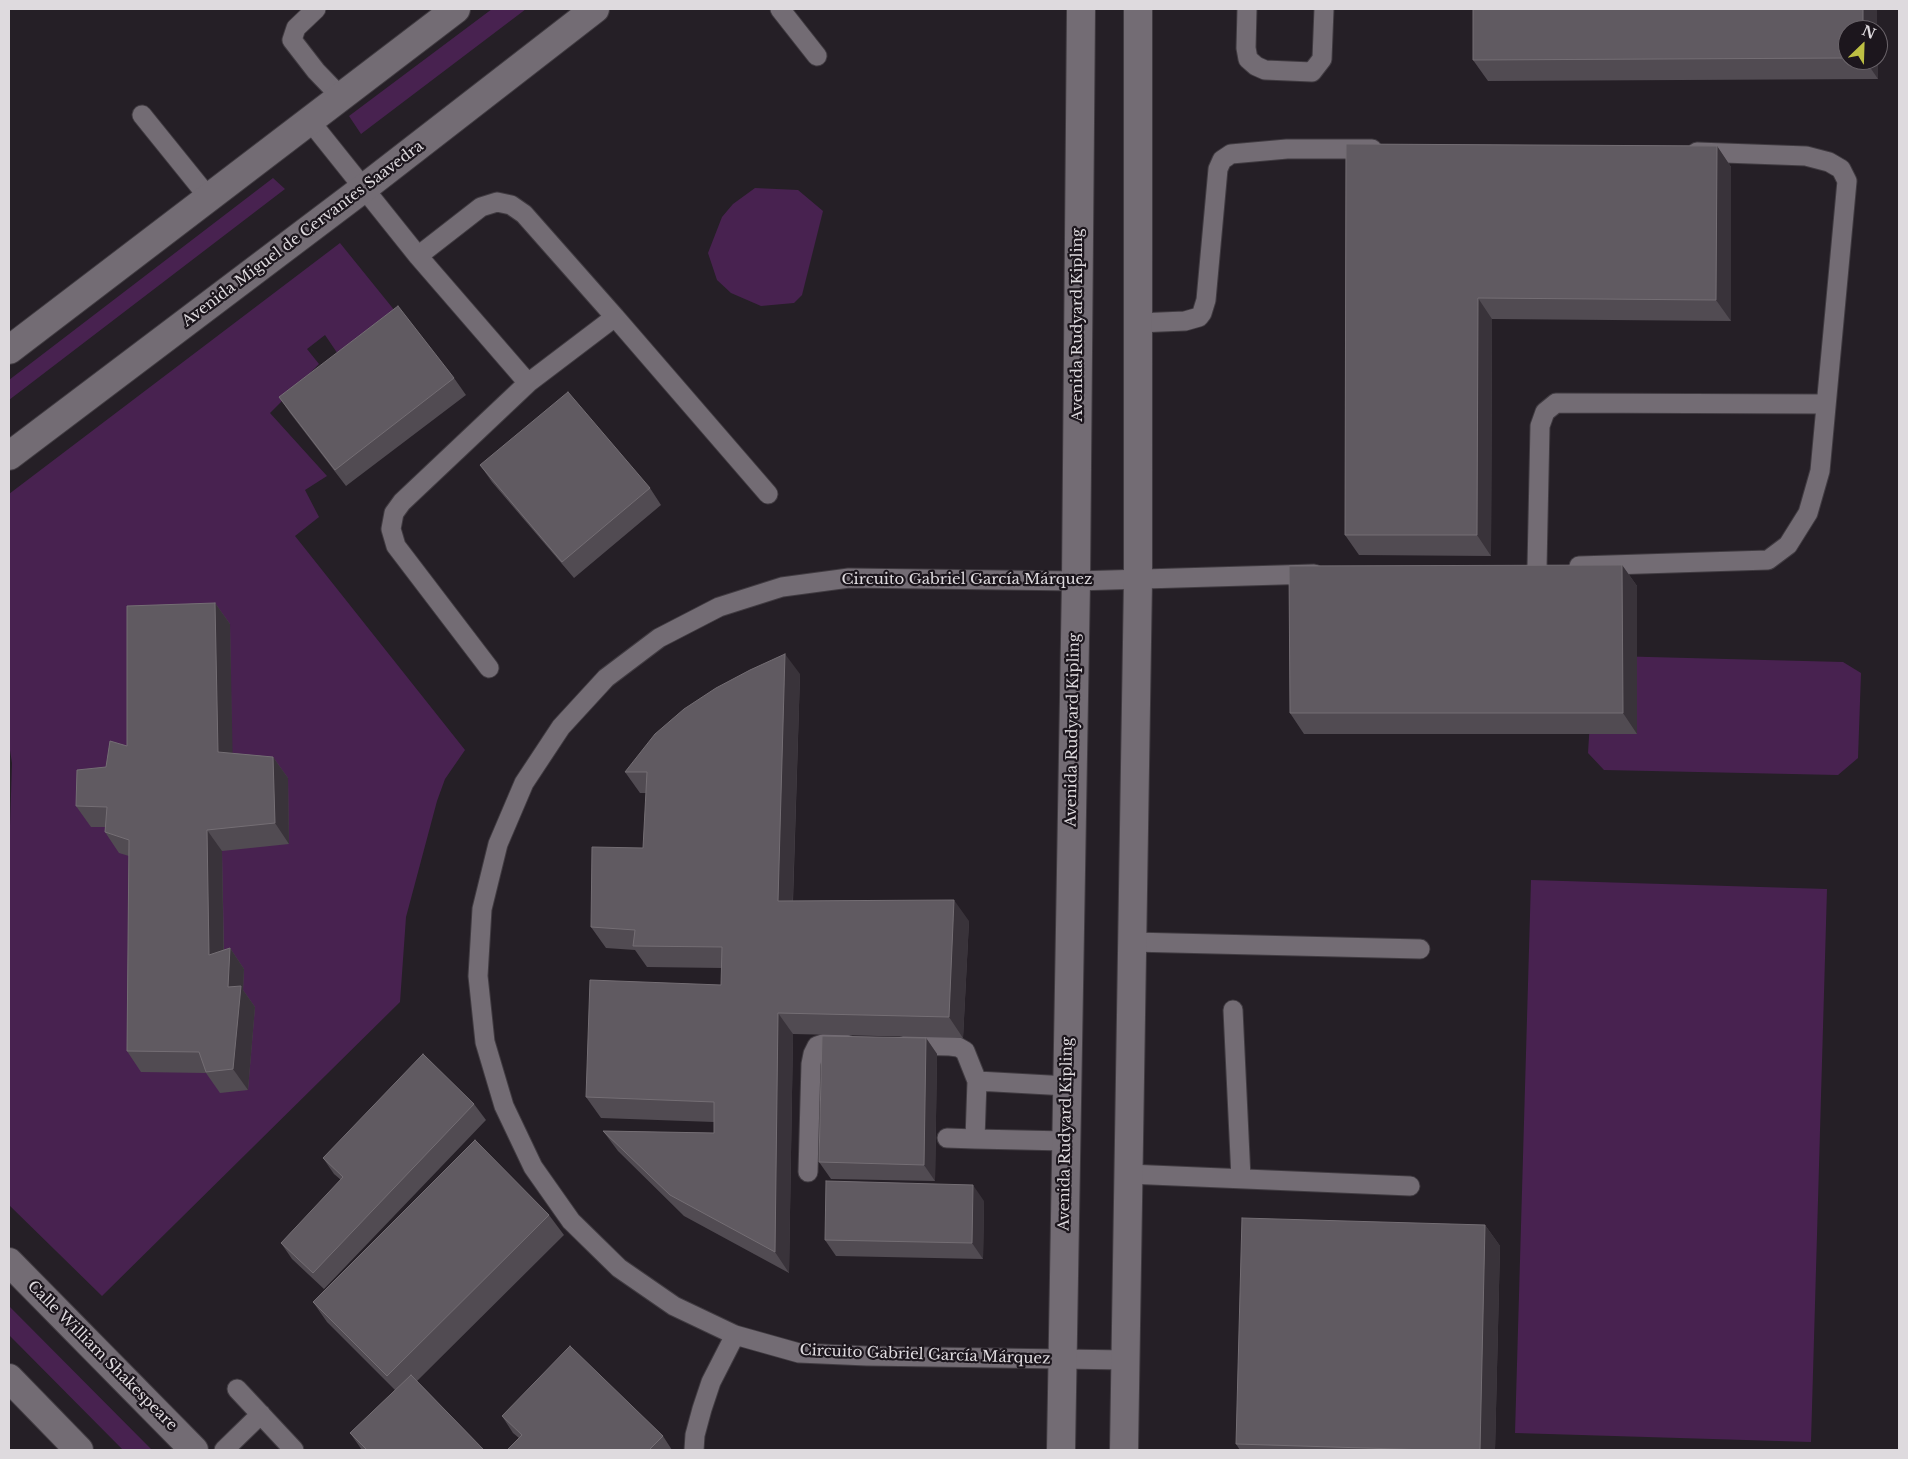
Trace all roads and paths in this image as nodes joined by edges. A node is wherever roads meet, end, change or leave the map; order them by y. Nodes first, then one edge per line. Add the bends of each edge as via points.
1 (316, 9) edge
2 (456, 9) edge
3 (595, 9) edge
4 (780, 9) edge
5 (1081, 9) edge
6 (1138, 9) edge
7 (1247, 9) edge
8 (1324, 9) edge
9 (817, 56) dead end
10 (341, 97) junction
11 (142, 115) dead end
12 (310, 121) junction
13 (1386, 148) edge
14 (1682, 152) edge
15 (364, 188) junction
16 (209, 198) junction
17 (418, 256) junction
18 (615, 317) junction
19 (1138, 323) junction
20 (9, 350) edge
21 (528, 383) junction
22 (1826, 404) junction
23 (9, 456) edge
24 (768, 494) dead end
25 (1517, 568) edge
26 (1537, 568) junction
27 (1327, 574) edge
28 (1138, 580) junction
29 (1076, 581) junction
30 (489, 668) dead end
31 (1132, 942) junction
32 (1420, 948) dead end
33 (1233, 1010) dead end
34 (864, 1044) edge
35 (892, 1045) edge
36 (977, 1081) junction
37 (1067, 1086) junction
38 (947, 1138) dead end
39 (975, 1139) junction
40 (1066, 1141) junction
41 (808, 1172) dead end
42 (1128, 1174) junction
43 (1241, 1178) junction
44 (1410, 1186) dead end
45 (9, 1262) edge
46 (734, 1335) junction
47 (1062, 1359) junction
48 (1126, 1360) junction
49 (9, 1378) edge
50 (237, 1389) dead end
51 (261, 1414) junction
52 (79, 1450) edge
53 (194, 1450) edge
54 (224, 1450) edge
55 (294, 1450) edge
56 (694, 1450) edge
57 (1061, 1450) edge
58 (1124, 1450) edge

1 - 10 lane via 296,28 292,40
2 - 10 street
3 - 15 street, Avenida Miguel de Cervantes Saavedra
4 - 9 lane
5 - 29 street, Avenida Rudyard Kipling
6 - 19 street
7 - 8 lane via 1248,59 1265,70 1312,72 1322,58
10 - 12 street
11 - 16 lane
12 - 15 lane
12 - 16 street
13 - 19 lane via 1287,149 1231,154 1222,160 1218,169 1206,300 1202,313 1199,317 1184,320
14 - 22 lane via 1806,156 1841,169 1847,181 1847,196
15 - 17 lane
15 - 23 street, Avenida Miguel de Cervantes Saavedra
16 - 20 street
17 - 18 lane via 481,207 497,202 511,205 524,214
17 - 21 lane
18 - 21 lane
18 - 24 lane
19 - 28 street
21 - 30 lane via 402,502 394,513 391,529 396,546
22 - 26 lane via 1820,471 1808,513 1788,544 1768,560
22 - 26 lane via 1556,403 1546,412 1540,426
25 - 26 lane
27 - 28 lane, Circuito Gabriel García Márquez
28 - 29 lane, Circuito Gabriel García Márquez
28 - 31 street
29 - 37 street, Avenida Rudyard Kipling
29 - 46 lane, Circuito Gabriel García Márquez via 849,578 782,587 719,607 659,638 606,678 560,727 524,783 498,844 482,909 478,976 485,1042 504,1106 532,1166 571,1221 619,1268 666,1301
31 - 32 lane
31 - 42 street
33 - 43 lane
34 - 41 lane via 826,1043 818,1046 813,1054
35 - 36 lane via 958,1047 965,1051
36 - 37 lane
36 - 39 lane
37 - 40 street, Avenida Rudyard Kipling
38 - 39 lane
39 - 40 lane
40 - 47 street, Avenida Rudyard Kipling
42 - 43 lane
42 - 48 street
43 - 44 lane
45 - 53 street, Calle William Shakespeare
46 - 47 lane, Circuito Gabriel García Márquez via 799,1353
46 - 56 lane via 711,1382 695,1435
47 - 48 lane, Circuito Gabriel García Márquez
47 - 57 street, Avenida Rudyard Kipling
48 - 58 street
49 - 52 street
50 - 51 lane
51 - 54 lane
51 - 55 lane

